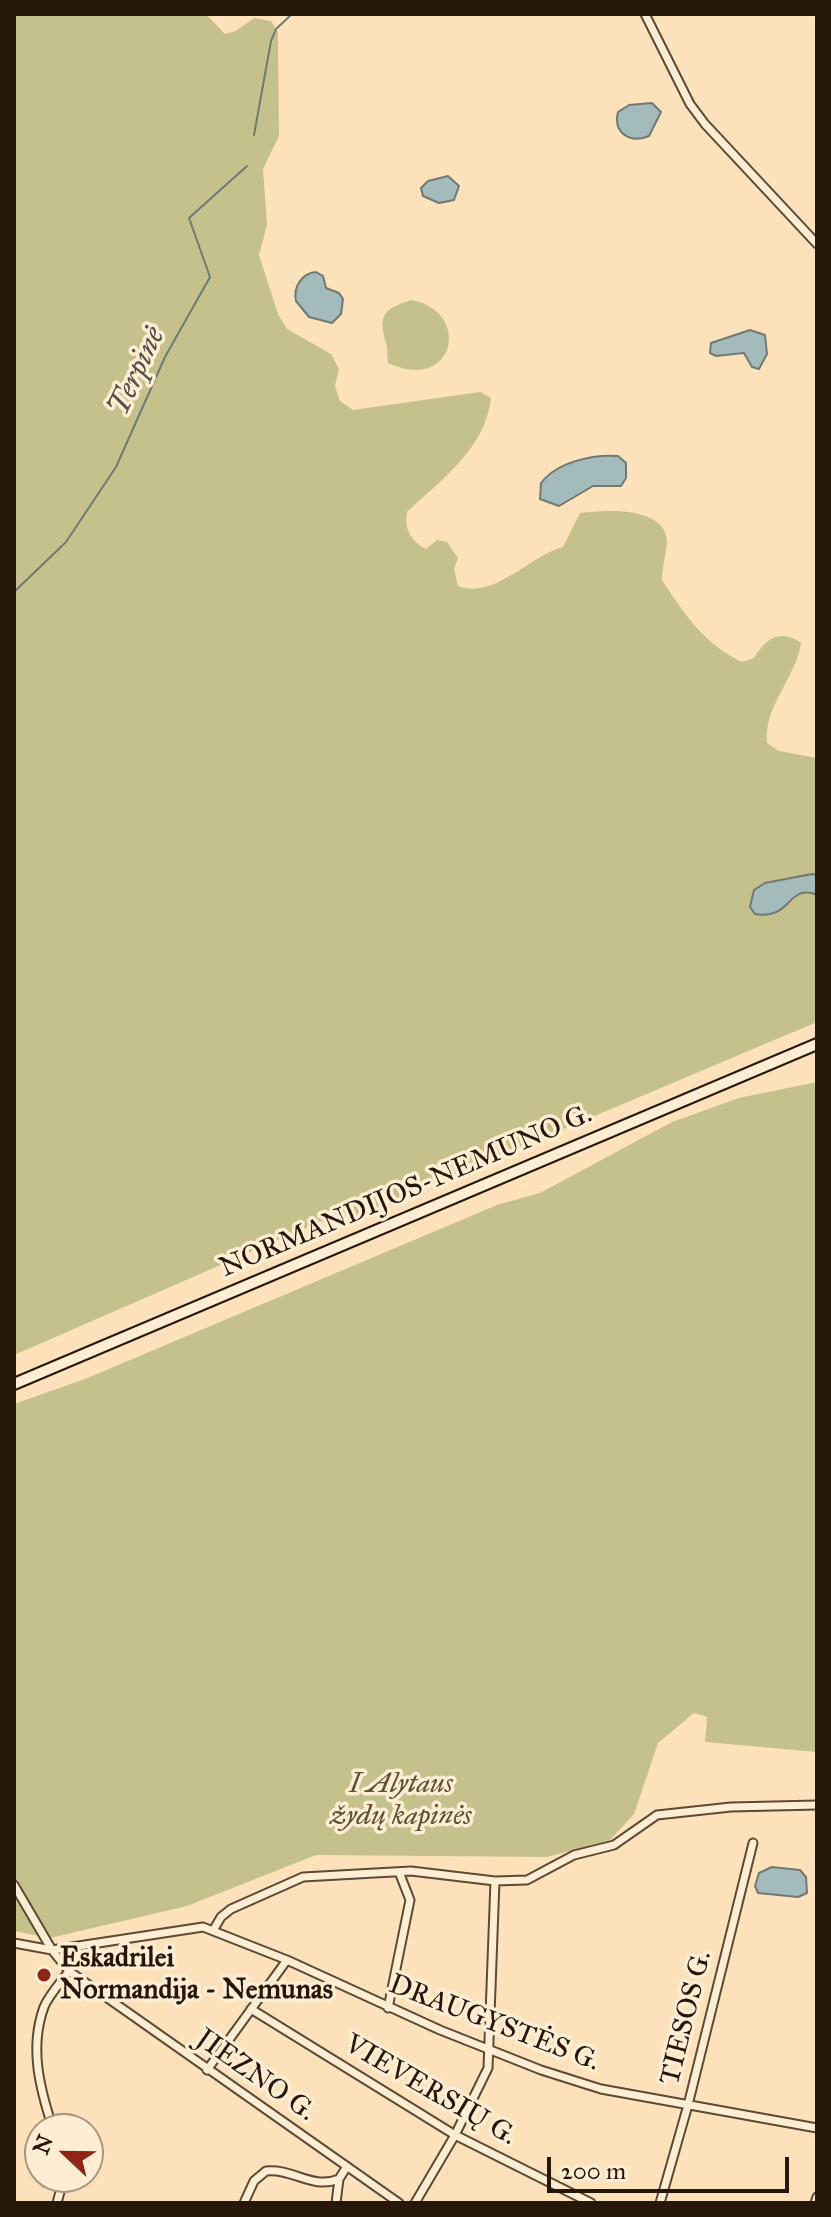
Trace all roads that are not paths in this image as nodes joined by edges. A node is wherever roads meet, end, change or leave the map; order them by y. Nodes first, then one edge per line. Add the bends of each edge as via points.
1 (645, 14) edge
2 (817, 244) edge
3 (817, 1044) edge
4 (14, 1384) edge
5 (817, 1805) edge
6 (753, 1843) dead end
7 (399, 1872) junction
8 (495, 1881) junction
9 (14, 1885) edge
10 (214, 1929) junction
11 (14, 1943) edge
12 (52, 1950) junction
13 (287, 1960) junction
14 (69, 1971) junction
15 (388, 2008) junction
16 (251, 2009) junction
17 (489, 2050) junction
18 (207, 2070) junction
19 (688, 2105) junction
20 (48, 2113) edge
21 (817, 2128) edge
22 (455, 2135) junction
23 (346, 2168) junction
24 (339, 2179) junction
25 (817, 2197) edge
26 (244, 2203) edge
27 (336, 2203) edge
28 (399, 2203) edge
29 (415, 2203) edge
30 (591, 2203) edge
31 (660, 2203) edge
32 (815, 2203) edge

1 - 2 street via 690,104
3 - 4 main road, NORMANDIJOS-NEMUNO G.
5 - 8 street via 657,1815 614,1845 574,1855 527,1880
6 - 19 street, TIESOS G.
7 - 8 street
7 - 10 street via 303,1877 231,1909
7 - 15 street via 410,1900
8 - 17 street
9 - 12 street, JIEZNO G.
10 - 12 street via 193,1926
10 - 13 street, DRAUGYSTĖS G.
11 - 12 street
12 - 14 street, JIEZNO G.
13 - 15 street, DRAUGYSTĖS G.
13 - 16 street
14 - 18 street, JIEZNO G.
14 - 20 street via 44,2006 36,2065
15 - 17 street, DRAUGYSTĖS G.
16 - 18 street
16 - 22 street, VIEVERSIŲ G.
17 - 19 street, DRAUGYSTĖS G. via 601,2089
17 - 22 street via 488,2068
18 - 23 street, JIEZNO G.
19 - 21 street, DRAUGYSTĖS G.
19 - 31 street, TIESOS G.
22 - 29 street
22 - 30 street, VIEVERSIŲ G.
23 - 24 street
23 - 28 street, JIEZNO G.
24 - 26 street via 315,2183 266,2171 254,2181
24 - 27 street
25 - 32 street

